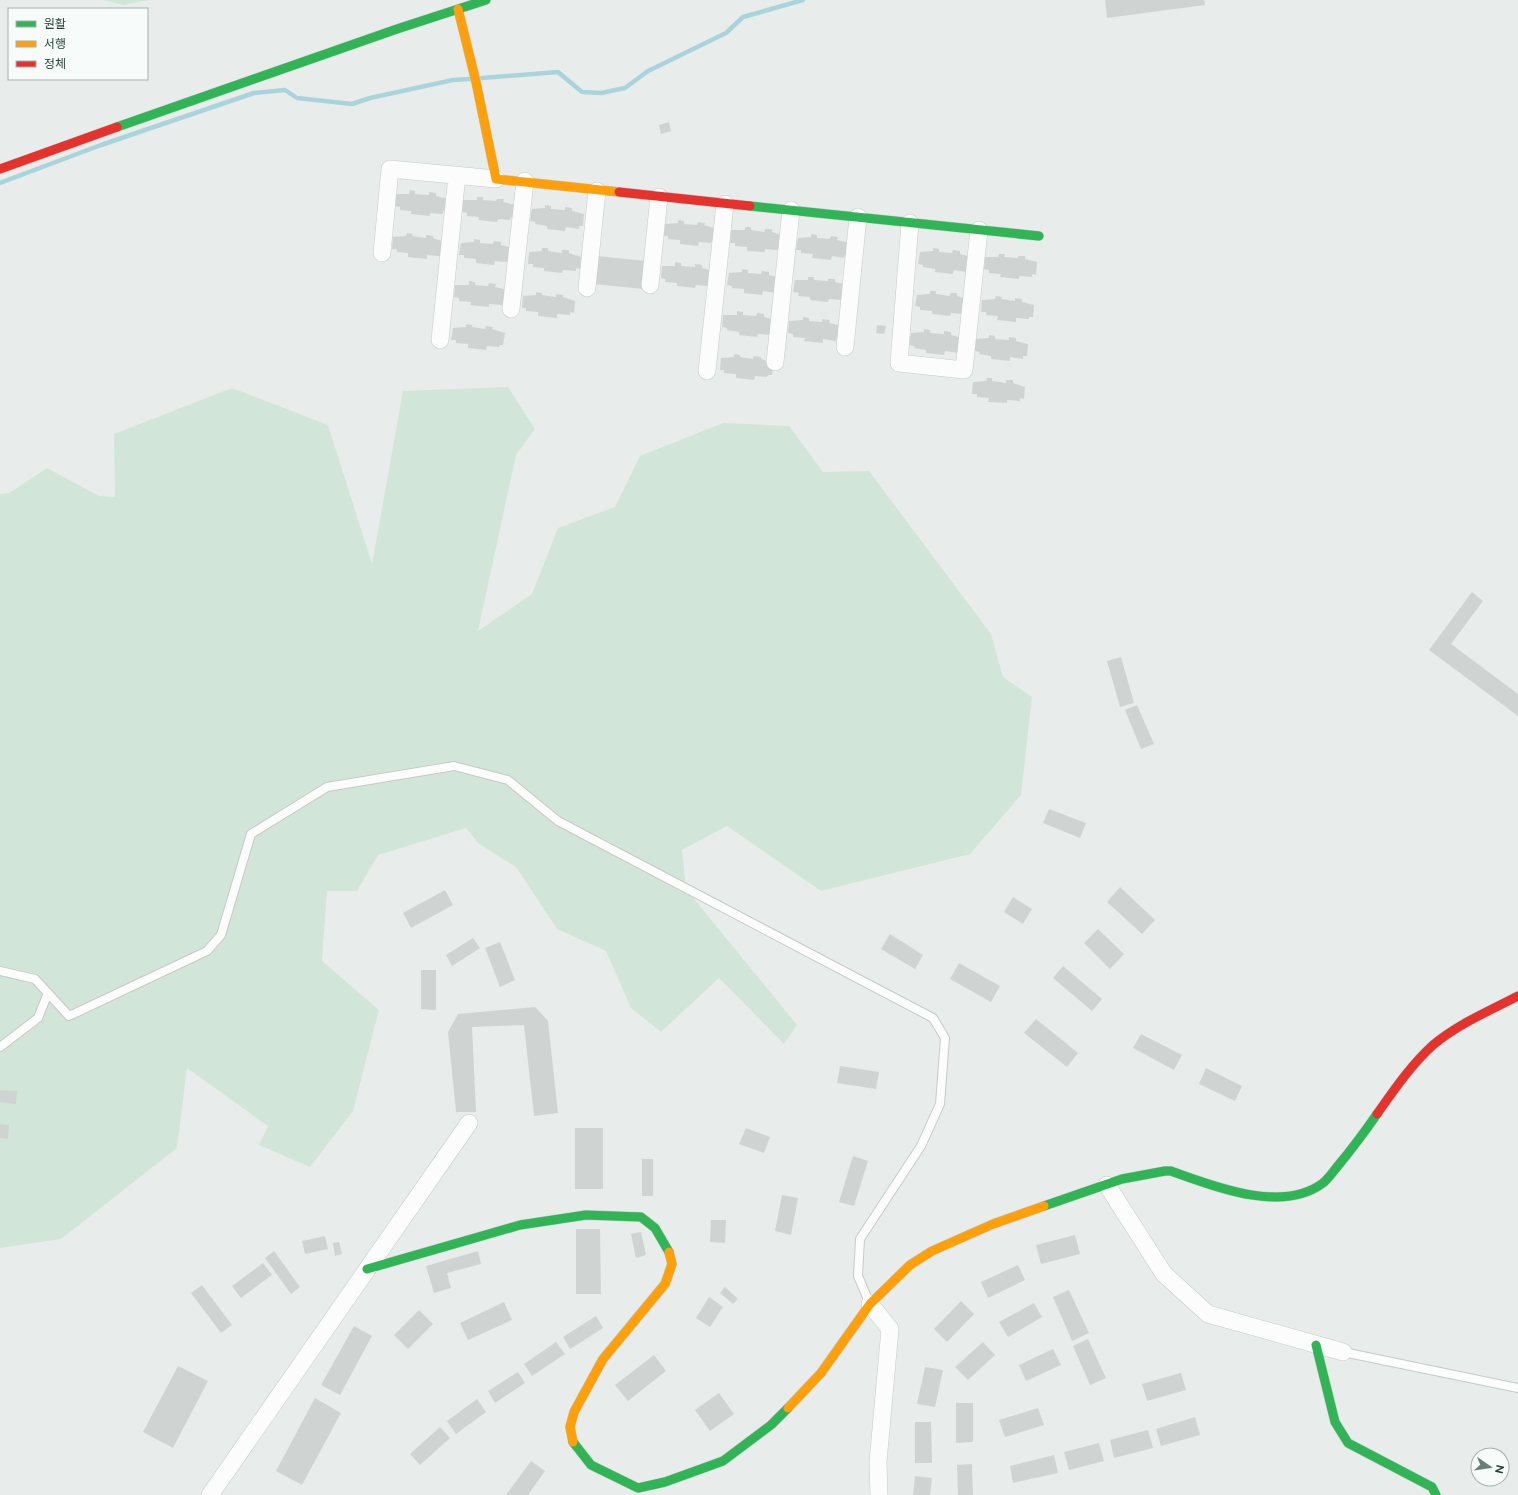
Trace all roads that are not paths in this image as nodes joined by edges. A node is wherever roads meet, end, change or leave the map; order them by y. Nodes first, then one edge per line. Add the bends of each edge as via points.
1 (486, 0) edge
2 (458, 9) junction
3 (0, 169) edge
4 (457, 175) junction
5 (496, 179) junction
6 (525, 182) junction
7 (597, 191) junction
8 (659, 197) junction
9 (725, 204) junction
10 (791, 210) junction
11 (858, 217) junction
12 (910, 222) junction
13 (979, 230) junction
14 (1039, 236) dead end
15 (382, 254) dead end
16 (650, 285) dead end
17 (587, 288) dead end
18 (511, 309) dead end
19 (440, 340) dead end
20 (845, 347) dead end
21 (775, 362) dead end
22 (707, 371) dead end
23 (0, 971) edge
24 (48, 993) junction
25 (1518, 996) edge
26 (0, 1047) edge
27 (469, 1123) dead end
28 (1107, 1184) junction
29 (367, 1270) junction
30 (870, 1304) junction
31 (1316, 1345) junction
32 (1343, 1352) joint
33 (1518, 1388) edge
34 (210, 1495) edge
35 (878, 1495) edge
36 (1436, 1495) edge

1 - 2 street
2 - 3 street
2 - 5 street
4 - 5 street
4 - 15 street via 390,169
4 - 19 street
5 - 6 street
6 - 7 street
6 - 18 street
7 - 8 street
7 - 17 street
8 - 9 street
8 - 16 street
9 - 10 street
9 - 22 street
10 - 11 street
10 - 21 street
11 - 12 street
11 - 20 street
12 - 13 street
12 - 13 street via 899,363 964,370
13 - 14 street
23 - 24 lane via 35,979
24 - 26 lane via 38,1018
24 - 30 lane via 69,1016 207,951 221,935 251,834 327,787 454,766 508,780 558,821 933,1018 945,1038 940,1104 921,1146 860,1239 858,1276
25 - 28 street via 1447,1033 1423,1055 1353,1148 1322,1183 1309,1191 1291,1196 1245,1195 1171,1171
27 - 29 street
28 - 30 street via 993,1224 932,1251 910,1265
28 - 31 street via 1164,1274 1208,1314
29 - 30 street via 520,1225 558,1218 586,1215 641,1217 655,1228 669,1250 672,1264 665,1284 603,1359 574,1412 570,1427 577,1448 591,1465 638,1488 666,1482 723,1460 772,1425 821,1373
29 - 34 street
30 - 35 street via 890,1329 878,1462
31 - 32 street
31 - 36 street via 1335,1422 1348,1443 1432,1487
32 - 33 lane

